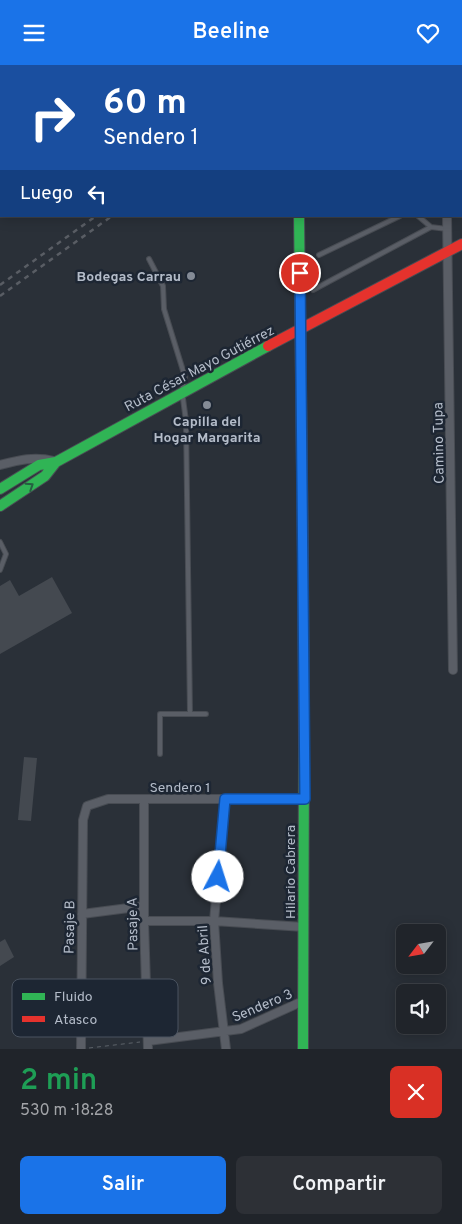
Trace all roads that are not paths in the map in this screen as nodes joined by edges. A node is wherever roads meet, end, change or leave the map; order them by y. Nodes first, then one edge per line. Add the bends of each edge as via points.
1 (299, 217) edge
2 (398, 217) edge
3 (419, 217) edge
4 (447, 217) edge
5 (431, 227) junction
6 (447, 229) junction
7 (462, 244) edge
8 (448, 252) junction
9 (319, 255) dead end
10 (148, 259) dead end
11 (313, 290) dead end
12 (301, 330) junction
13 (182, 391) junction
14 (56, 462) junction
15 (0, 465) edge
16 (0, 489) edge
17 (0, 506) edge
18 (0, 542) edge
19 (2, 561) edge
20 (0, 570) edge
21 (453, 670) dead end
22 (206, 713) dead end
23 (190, 714) junction
24 (160, 754) dead end
25 (144, 799) junction
26 (225, 799) junction
27 (305, 799) junction
28 (87, 807) joint
29 (144, 906) junction
30 (82, 914) junction
31 (144, 921) junction
32 (214, 921) junction
33 (304, 927) junction
34 (82, 979) edge
35 (146, 979) edge
36 (303, 1001) junction
37 (225, 1033) junction
38 (148, 1045) edge
39 (226, 1049) edge
40 (303, 1049) edge

1 - 12 street, Hilario Cabrera
2 - 9 lane
3 - 5 lane
4 - 6 street, Camino Tupa
5 - 6 lane
5 - 11 lane
6 - 8 street, Camino Tupa
7 - 8 street, Ruta César Mayo Gutiérrez
8 - 12 street, Ruta César Mayo Gutiérrez
8 - 21 street, Camino Tupa
10 - 13 lane via 163,286 164,309 184,377
12 - 13 street, Ruta César Mayo Gutiérrez
12 - 27 street, Hilario Cabrera
13 - 14 street, Ruta César Mayo Gutiérrez
13 - 23 lane via 186,421
14 - 15 street via 29,458
14 - 16 street, Ruta César Mayo Gutiérrez via 39,465
17 -> 14 street, Ruta César Mayo Gutiérrez via 45,476
18 - 19 lane via 6,554
19 - 20 lane
22 - 23 lane
23 - 24 lane via 160,715
25 - 26 street, Sendero 1
25 - 28 street, Sendero 1 via 108,799
25 - 29 street, Pasaje A
26 - 27 street, Sendero 1
26 - 32 street, 9 de Abril
27 - 33 street, Hilario Cabrera
28 - 30 street, Pasaje B via 83,820
29 - 30 street
29 - 31 street, Pasaje A
30 - 34 street, Pasaje B
31 - 32 street
31 - 35 street, Pasaje A
32 - 33 street
32 - 37 street, 9 de Abril
33 - 36 street, Hilario Cabrera
36 - 37 street, Sendero 3
36 - 40 street, Hilario Cabrera
37 - 38 street, Sendero 3
37 - 39 street, 9 de Abril

